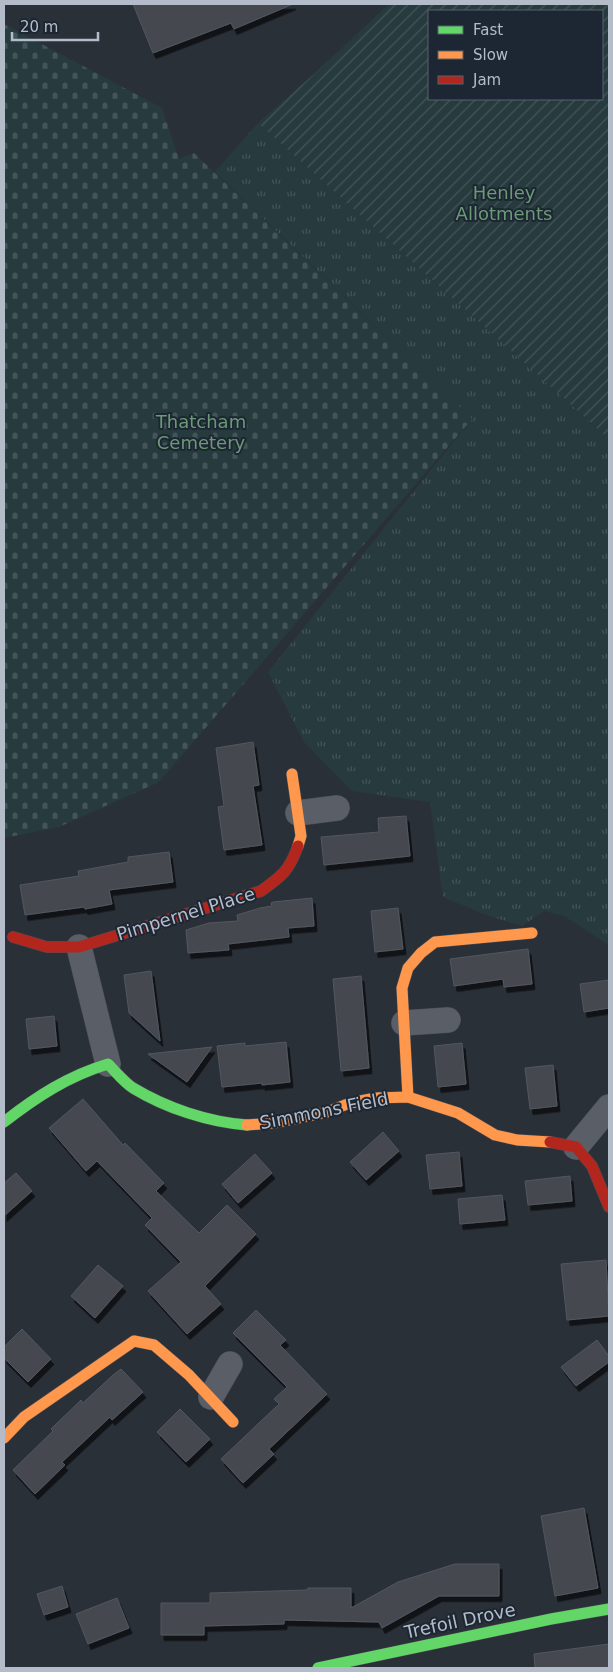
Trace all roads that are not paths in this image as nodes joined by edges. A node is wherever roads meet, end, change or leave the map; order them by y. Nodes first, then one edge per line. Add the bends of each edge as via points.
1 (292, 774) dead end
2 (337, 808) dead end
3 (298, 813) junction
4 (532, 933) dead end
5 (13, 937) dead end
6 (79, 947) junction
7 (448, 1020) dead end
8 (404, 1023) junction
9 (108, 1064) junction
10 (408, 1096) junction
11 (609, 1107) edge
12 (4, 1122) edge
13 (576, 1148) junction
14 (609, 1207) edge
15 (230, 1364) dead end
16 (211, 1397) junction
17 (234, 1422) dead end
18 (4, 1437) edge
19 (609, 1608) edge
20 (318, 1668) edge

1 - 3 street, Pimpernel Place
2 - 3 street
3 - 6 street, Pimpernel Place via 301,836 294,857 284,875 261,891
4 - 8 street via 435,942 408,968 402,988
5 - 6 street, Pimpernel Place via 47,946
6 - 9 street
7 - 8 street
8 - 10 street
9 - 10 street, Simmons Field via 132,1087 171,1107 245,1125 327,1112 376,1098
9 - 12 street via 79,1073 53,1087
10 - 13 street, Simmons Field via 458,1113 495,1135 517,1140 558,1142
11 - 13 street
13 - 14 street via 592,1166
15 - 16 street
16 - 17 street
16 - 18 street via 154,1345 134,1341 24,1417
19 - 20 street, Trefoil Drove

